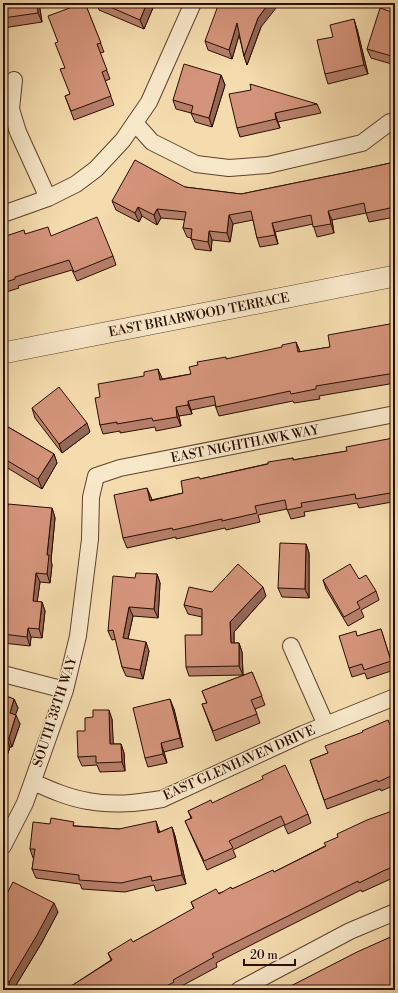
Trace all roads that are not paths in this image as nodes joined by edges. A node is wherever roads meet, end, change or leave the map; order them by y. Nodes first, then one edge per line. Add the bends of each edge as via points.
1 (193, 3) edge
2 (14, 80) dead end
3 (390, 122) dead end
4 (135, 123) junction
5 (48, 198) junction
6 (3, 214) edge
7 (395, 276) edge
8 (3, 353) edge
9 (395, 414) edge
10 (96, 476) joint
11 (291, 646) dead end
12 (3, 674) edge
13 (65, 690) junction
14 (395, 697) edge
15 (326, 725) junction
16 (33, 782) junction
17 (3, 846) edge
18 (395, 912) edge
19 (239, 990) edge

1 - 4 street via 149,102
2 - 5 street via 11,109 18,132
3 - 4 street via 362,143 268,166 229,168 196,164 152,142
4 - 5 street via 96,169 76,184
5 - 6 street
7 - 8 street, EAST BRIARWOOD TERRACE
9 - 10 street, EAST NIGHTHAWK WAY via 120,468
10 - 13 street, SOUTH 38TH WAY via 90,497 90,539 78,636
11 - 15 street
12 - 13 street
13 - 16 street, SOUTH 38TH WAY
14 - 15 street, EAST GLENHAVEN DRIVE
15 - 16 street, EAST GLENHAVEN DRIVE via 162,798 138,803 88,802
16 - 17 street, SOUTH 38TH WAY
18 - 19 street via 350,931

